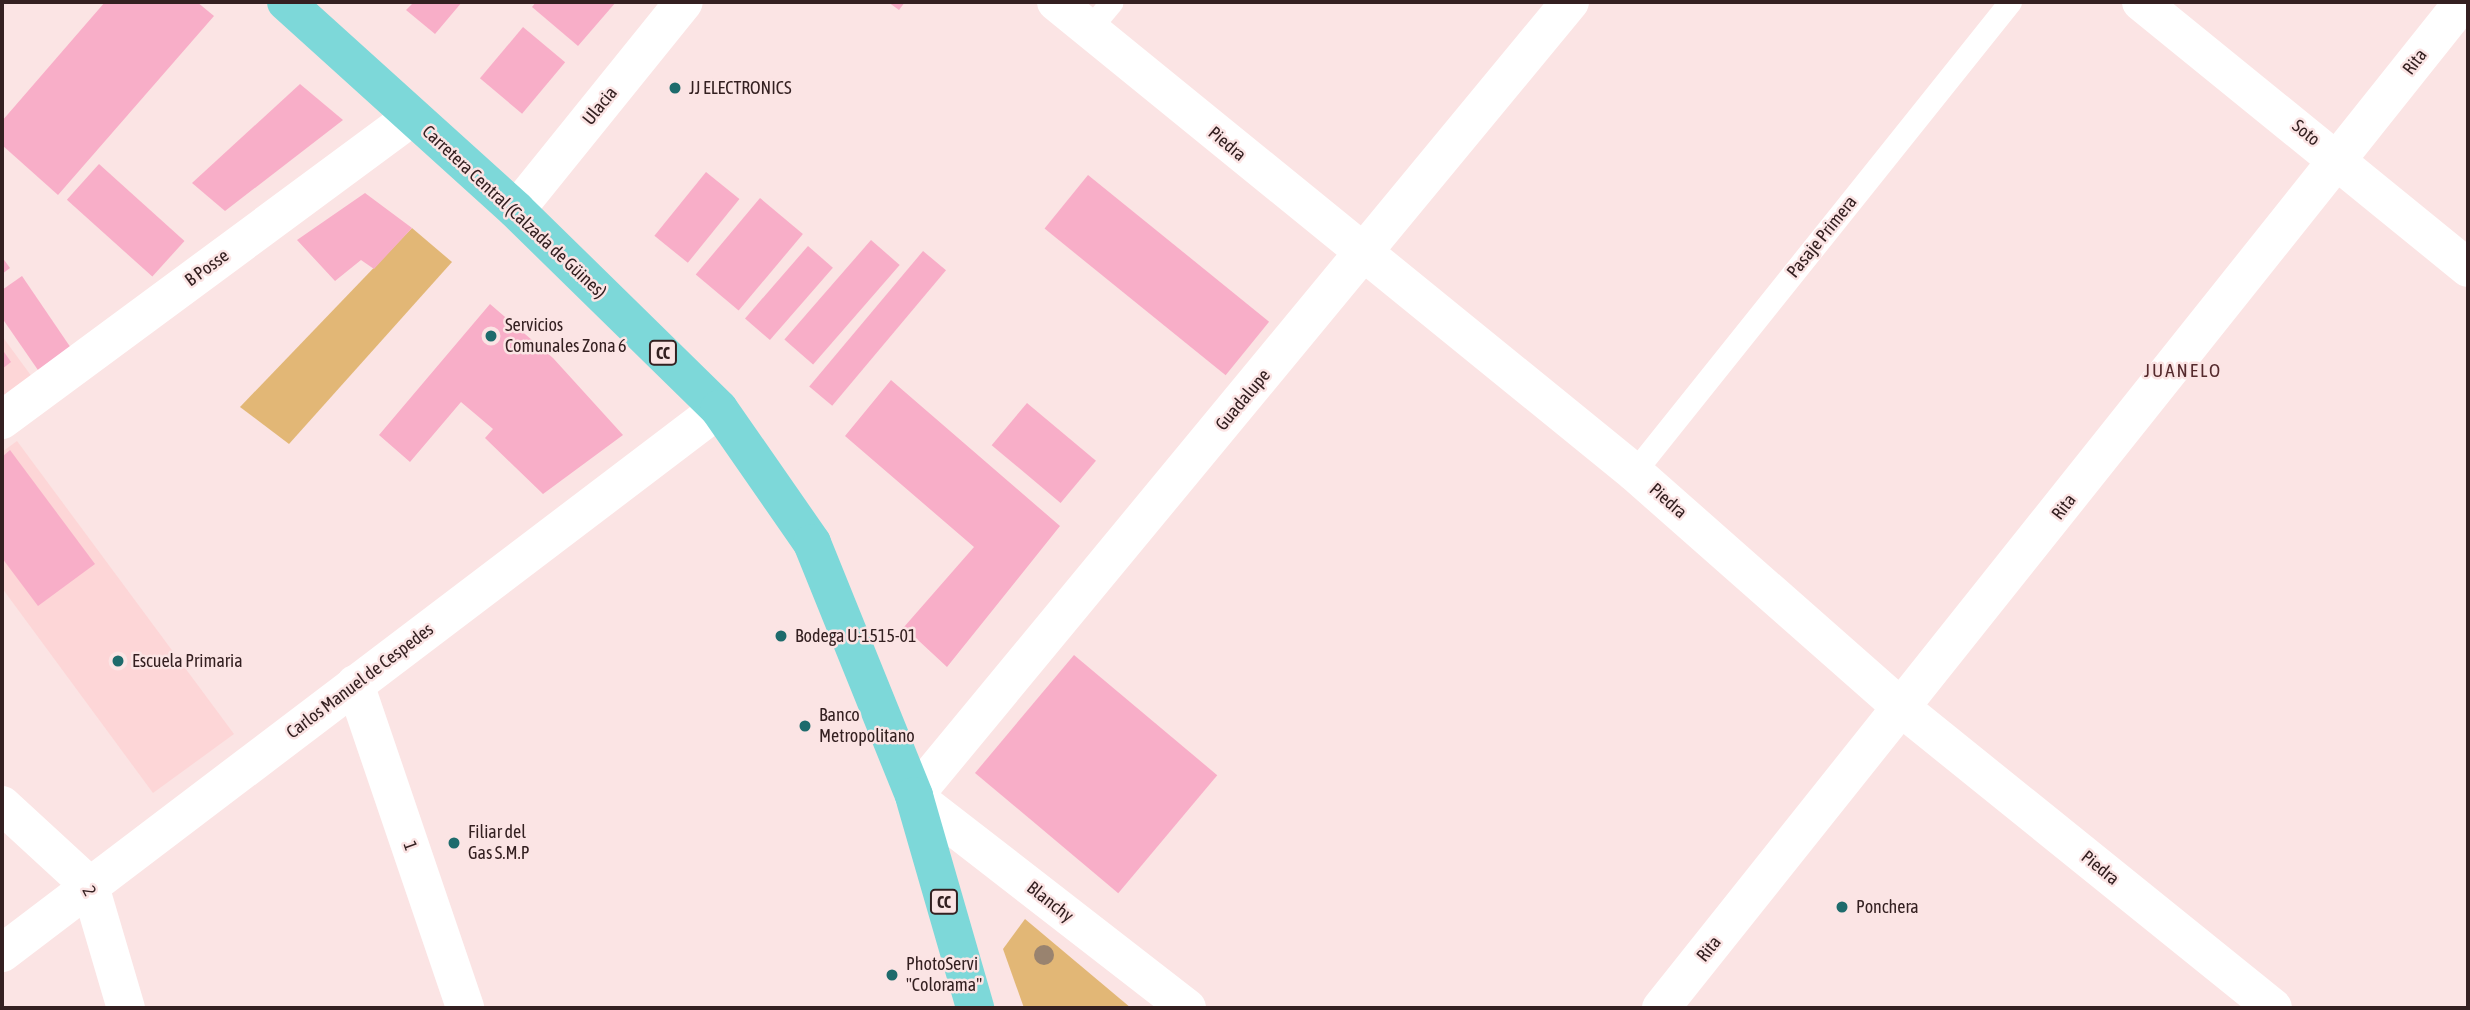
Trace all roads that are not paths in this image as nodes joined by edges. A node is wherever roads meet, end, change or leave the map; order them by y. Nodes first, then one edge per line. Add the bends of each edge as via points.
1 (286, 2) edge
2 (684, 2) edge
3 (1056, 2) edge
4 (1570, 2) edge
5 (2010, 2) edge
6 (2141, 2) edge
7 (2463, 2) edge
8 (1100, 15) edge
9 (412, 117) junction
10 (2338, 159) junction
11 (516, 210) junction
12 (1362, 256) junction
13 (2468, 268) edge
14 (719, 409) junction
15 (2, 419) edge
16 (1634, 472) junction
17 (355, 684) junction
18 (1904, 709) junction
19 (914, 796) junction
20 (2, 804) edge
21 (90, 886) junction
22 (2, 953) edge
23 (126, 1008) edge
24 (465, 1008) edge
25 (975, 1008) edge
26 (1187, 1008) edge
27 (1661, 1008) edge
28 (2273, 1008) edge

1 - 9 main road, Carretera Central (Calzada de Güines) / CC
2 - 11 street, Ulacia
3 - 8 street, Piedra
4 - 12 street, Guadalupe
5 - 16 lane, Pasaje Primera
6 - 10 street, Soto
7 - 10 street, Rita
8 - 12 street, Piedra
9 - 11 main road, Carretera Central (Calzada de Güines) / CC
9 - 15 street, B Posse
10 - 13 street, Soto
10 - 18 street, Rita
11 - 14 main road, Carretera Central (Calzada de Güines) / CC
12 - 16 street, Piedra
12 - 19 street, Guadalupe
14 - 17 street, Carlos Manuel de Cespedes
14 - 19 main road, Carretera Central (Calzada de Güines) / CC via 812,543
16 - 18 street, Piedra
17 - 21 street, Carlos Manuel de Cespedes
17 - 24 street, 1
18 - 27 street, Rita
18 - 28 street, Piedra
19 - 25 main road, Carretera Central (Calzada de Güines) / CC
19 - 26 street, Blanchy
20 - 21 street, 2
21 - 22 street, Carlos Manuel de Cespedes
21 - 23 street, 2

